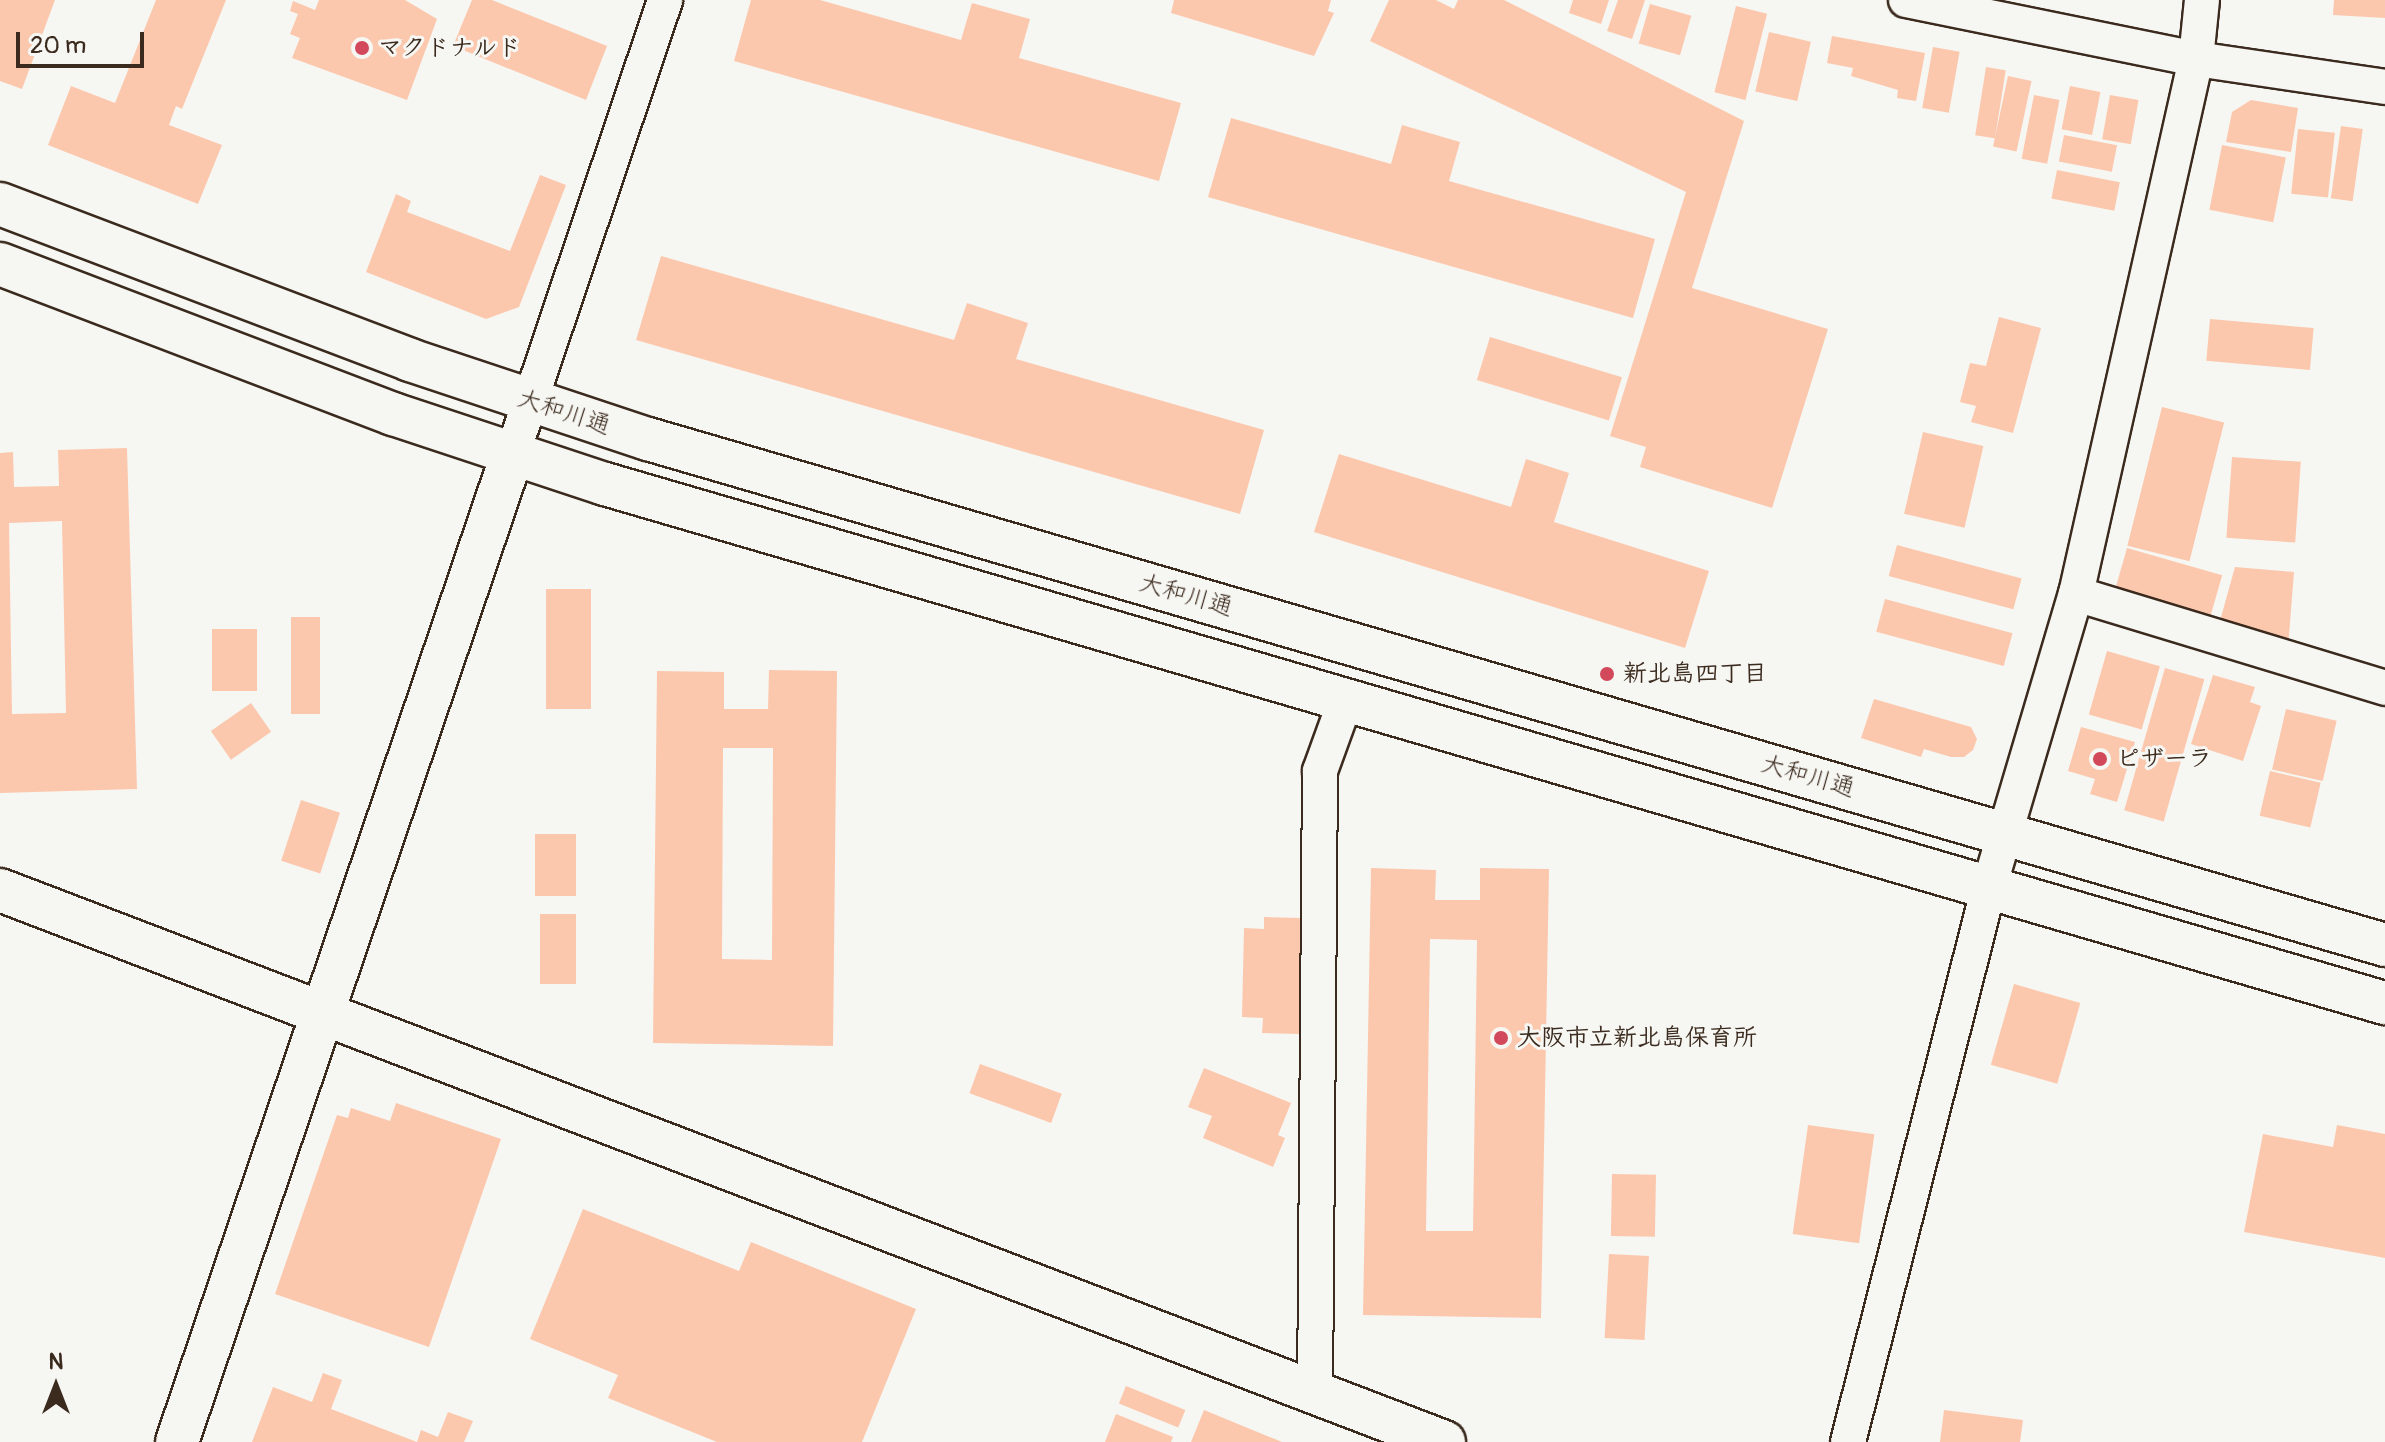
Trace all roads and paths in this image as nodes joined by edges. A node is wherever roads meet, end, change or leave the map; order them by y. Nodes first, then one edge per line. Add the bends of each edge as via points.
1 (665, 0) edge
2 (1906, 0) edge
3 (2202, 0) edge
4 (2196, 59) junction
5 (2385, 87) edge
6 (0, 204) edge
7 (0, 264) edge
8 (530, 401) junction
9 (512, 455) junction
10 (2076, 594) junction
11 (2385, 688) edge
12 (1345, 702) junction
13 (2004, 833) junction
14 (1989, 887) junction
15 (0, 890) edge
16 (2385, 945) edge
17 (2385, 1003) edge
18 (324, 1014) junction
19 (1315, 1394) junction
20 (177, 1442) edge
21 (1444, 1442) edge
22 (1848, 1442) edge

1 - 8 street
2 - 4 street
3 - 4 street
4 - 5 street
4 - 10 street
6 - 8 street, 大和川通
7 - 9 street
8 - 9 street
8 - 13 street, 大和川通
9 - 12 street
9 - 18 street
10 - 11 street
10 - 13 street
12 - 14 street
12 - 19 street via 1320,771
13 - 14 street
13 - 16 street, 大和川通
14 - 17 street
14 - 22 street
15 - 18 street
18 - 19 street
18 - 20 street
19 - 21 street

